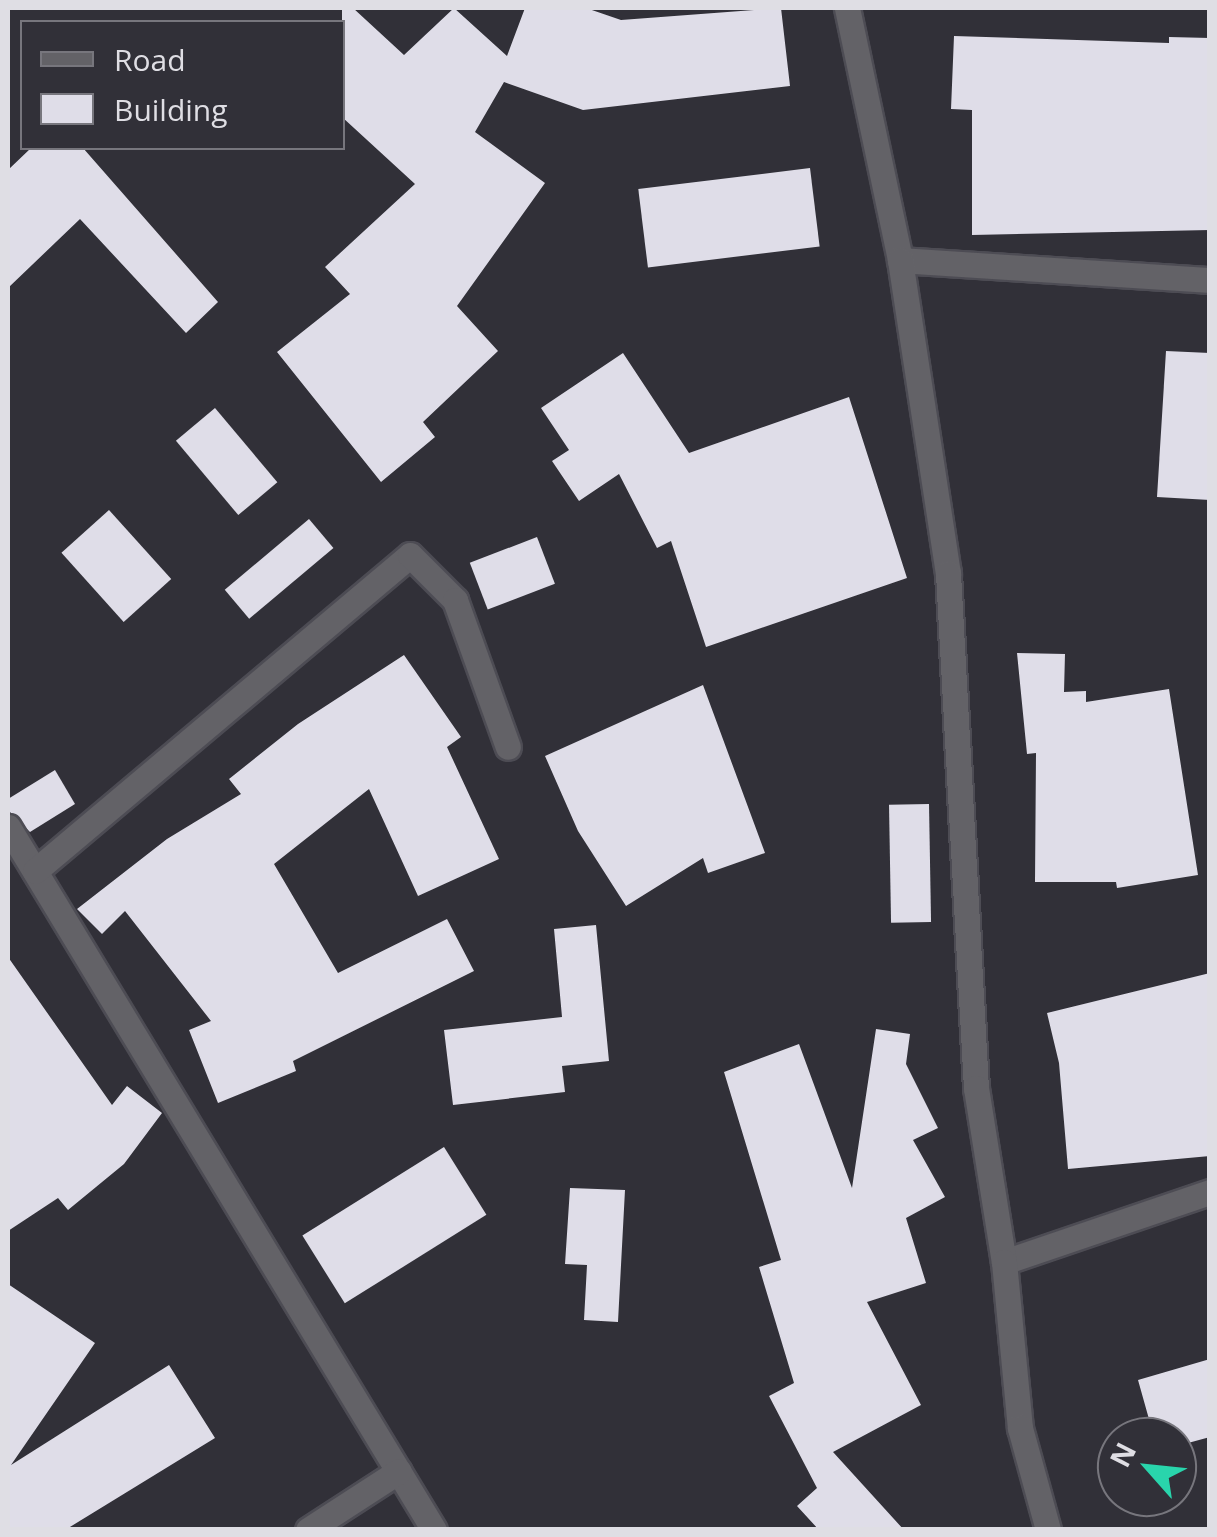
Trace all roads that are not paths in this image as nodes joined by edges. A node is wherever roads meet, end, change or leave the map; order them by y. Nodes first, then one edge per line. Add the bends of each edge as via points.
1 (847, 8) edge
2 (900, 260) junction
3 (1210, 280) edge
4 (508, 747) dead end
5 (8, 827) edge
6 (35, 871) junction
7 (1210, 1192) edge
8 (1004, 1262) junction
9 (399, 1471) junction
10 (308, 1530) edge
11 (434, 1530) edge
12 (1048, 1530) edge

1 - 2 street
2 - 3 street
2 - 8 street via 948,573 976,1088
4 - 6 street via 455,600 410,556
5 - 6 street
6 - 9 street
7 - 8 street
8 - 12 street via 1020,1428
9 - 10 street
9 - 11 street

